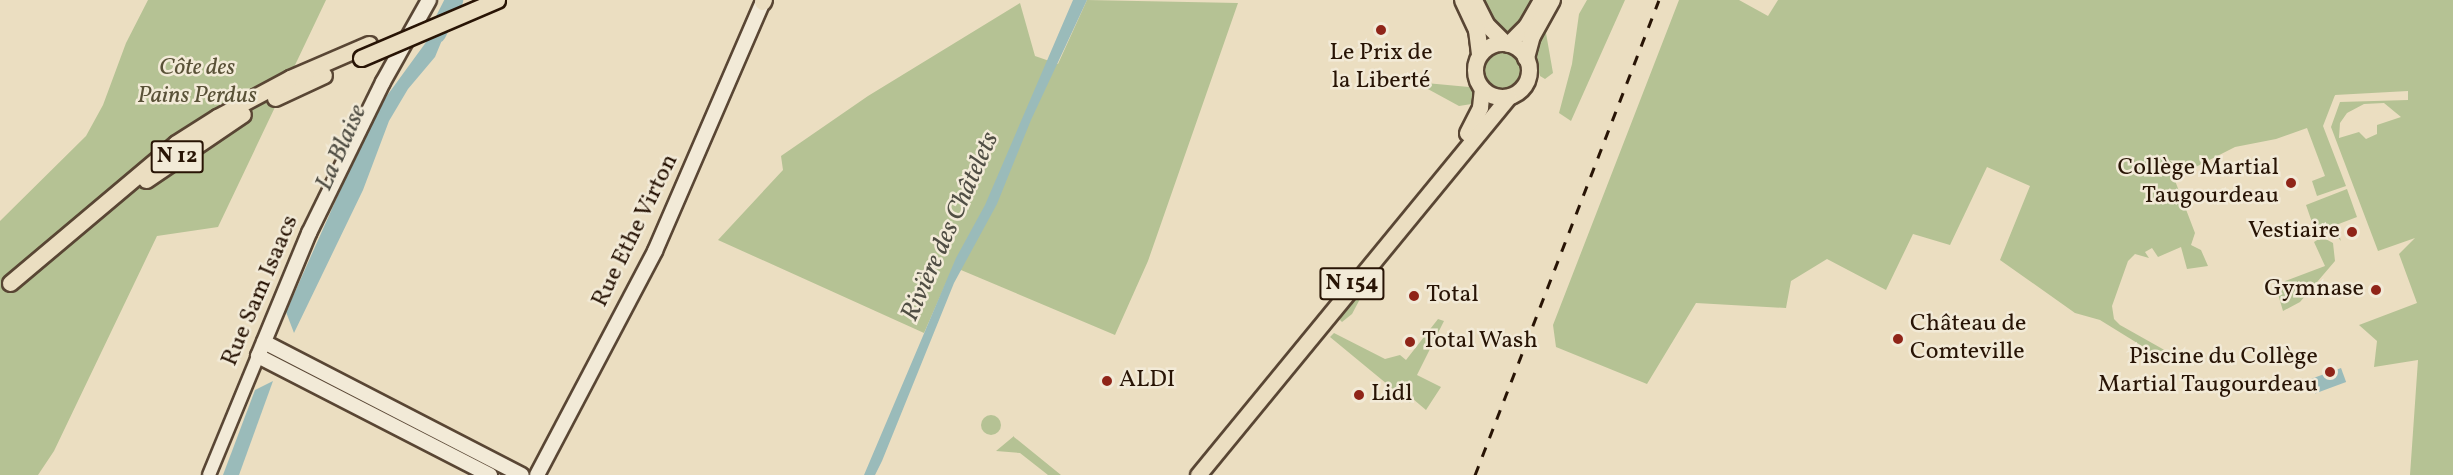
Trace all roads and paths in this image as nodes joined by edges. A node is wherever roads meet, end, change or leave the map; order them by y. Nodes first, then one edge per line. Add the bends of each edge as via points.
1 (429, 0) edge
2 (474, 0) edge
3 (497, 0) edge
4 (1463, 0) edge
5 (1474, 0) edge
6 (1541, 0) edge
7 (1552, 0) edge
8 (764, 1) edge
9 (1506, 43) junction
10 (1480, 54) junction
11 (1526, 58) junction
12 (1482, 89) junction
13 (1509, 97) junction
14 (5, 287) edge
15 (264, 342) junction
16 (258, 356) junction
17 (553, 440) junction
18 (208, 475) edge
19 (490, 475) edge
20 (522, 475) edge
21 (537, 475) edge
22 (1188, 475) edge
23 (1198, 475) edge

1 - 15 main road, Rue Sam Isaacs via 383,82 309,233
2 - 14 main road, N 12 via 290,78 217,117 176,143
3 - 14 main road, N 12, bridge via 361,58 232,120 186,149
4 - 10 highway via 1477,30
5 - 9 main road via 1486,24
6 - 9 main road via 1526,26
7 - 11 highway via 1532,36
8 - 17 main road, Rue Ethe Virton via 655,251
9 - 10 main road via 1491,45
9 - 11 main road
10 - 12 main road via 1474,72
11 - 13 main road via 1526,83
12 - 13 main road via 1494,96
12 - 22 main road, N 154 via 1480,107 1468,132
13 - 23 main road, N 154
15 - 16 main road, Rue Sam Isaacs
15 - 20 main road
16 - 18 street, Rue Sam Isaacs
16 - 19 main road
17 - 20 main road
17 - 21 main road, Rue Ethe Virton

